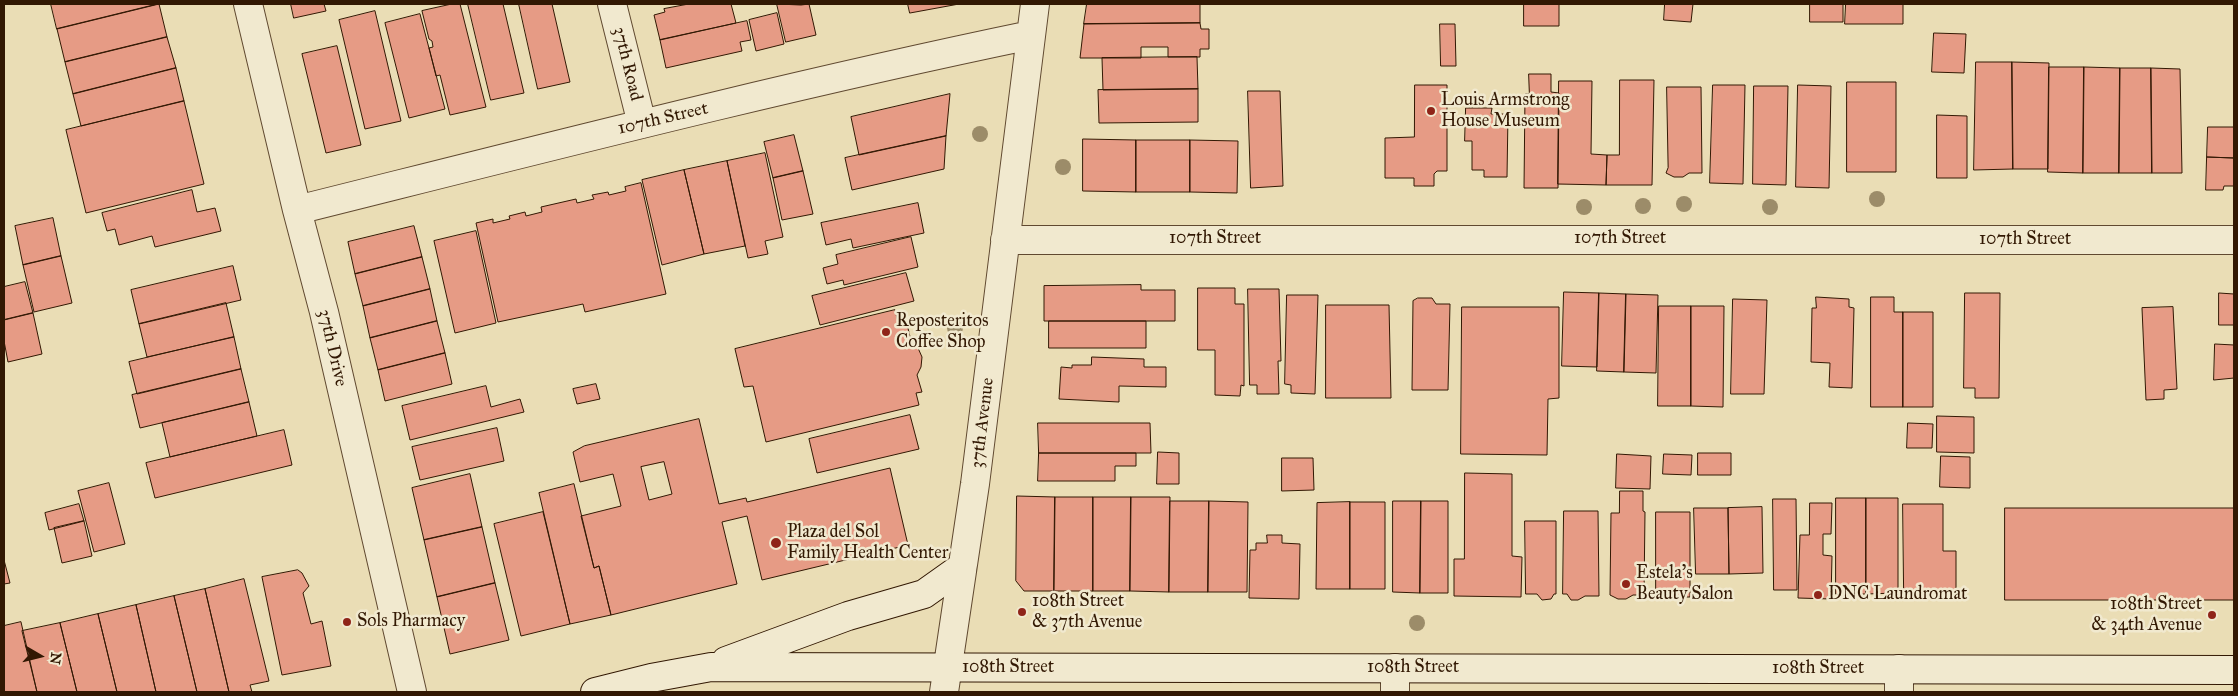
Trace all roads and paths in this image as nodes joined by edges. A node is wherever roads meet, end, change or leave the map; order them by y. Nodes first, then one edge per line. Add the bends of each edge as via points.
1 (248, 4) edge
2 (612, 4) edge
3 (1035, 4) edge
4 (1031, 35) junction
5 (642, 124) junction
6 (297, 210) junction
7 (1005, 240) junction
8 (2234, 240) edge
9 (962, 567) junction
10 (711, 667) junction
11 (2234, 670) edge
12 (946, 680) edge
13 (1395, 680) edge
14 (1899, 681) edge
15 (412, 692) edge
16 (595, 692) edge

1 - 6 street, 37th Drive
2 - 5 street, 37th Road
3 - 4 street, 37th Avenue
4 - 5 street, 107th Street
4 - 7 street, 37th Avenue
5 - 6 street, 107th Street
6 - 15 street, 37th Drive via 324,312
7 - 8 street, 107th Street
7 - 9 street, 37th Avenue
9 - 10 street via 924,594 848,616
9 - 12 street, 37th Avenue
10 - 12 street, 108th Street
10 - 16 street, 108th Street
11 - 14 street, 108th Street
12 - 13 street, 108th Street
13 - 14 street, 108th Street

